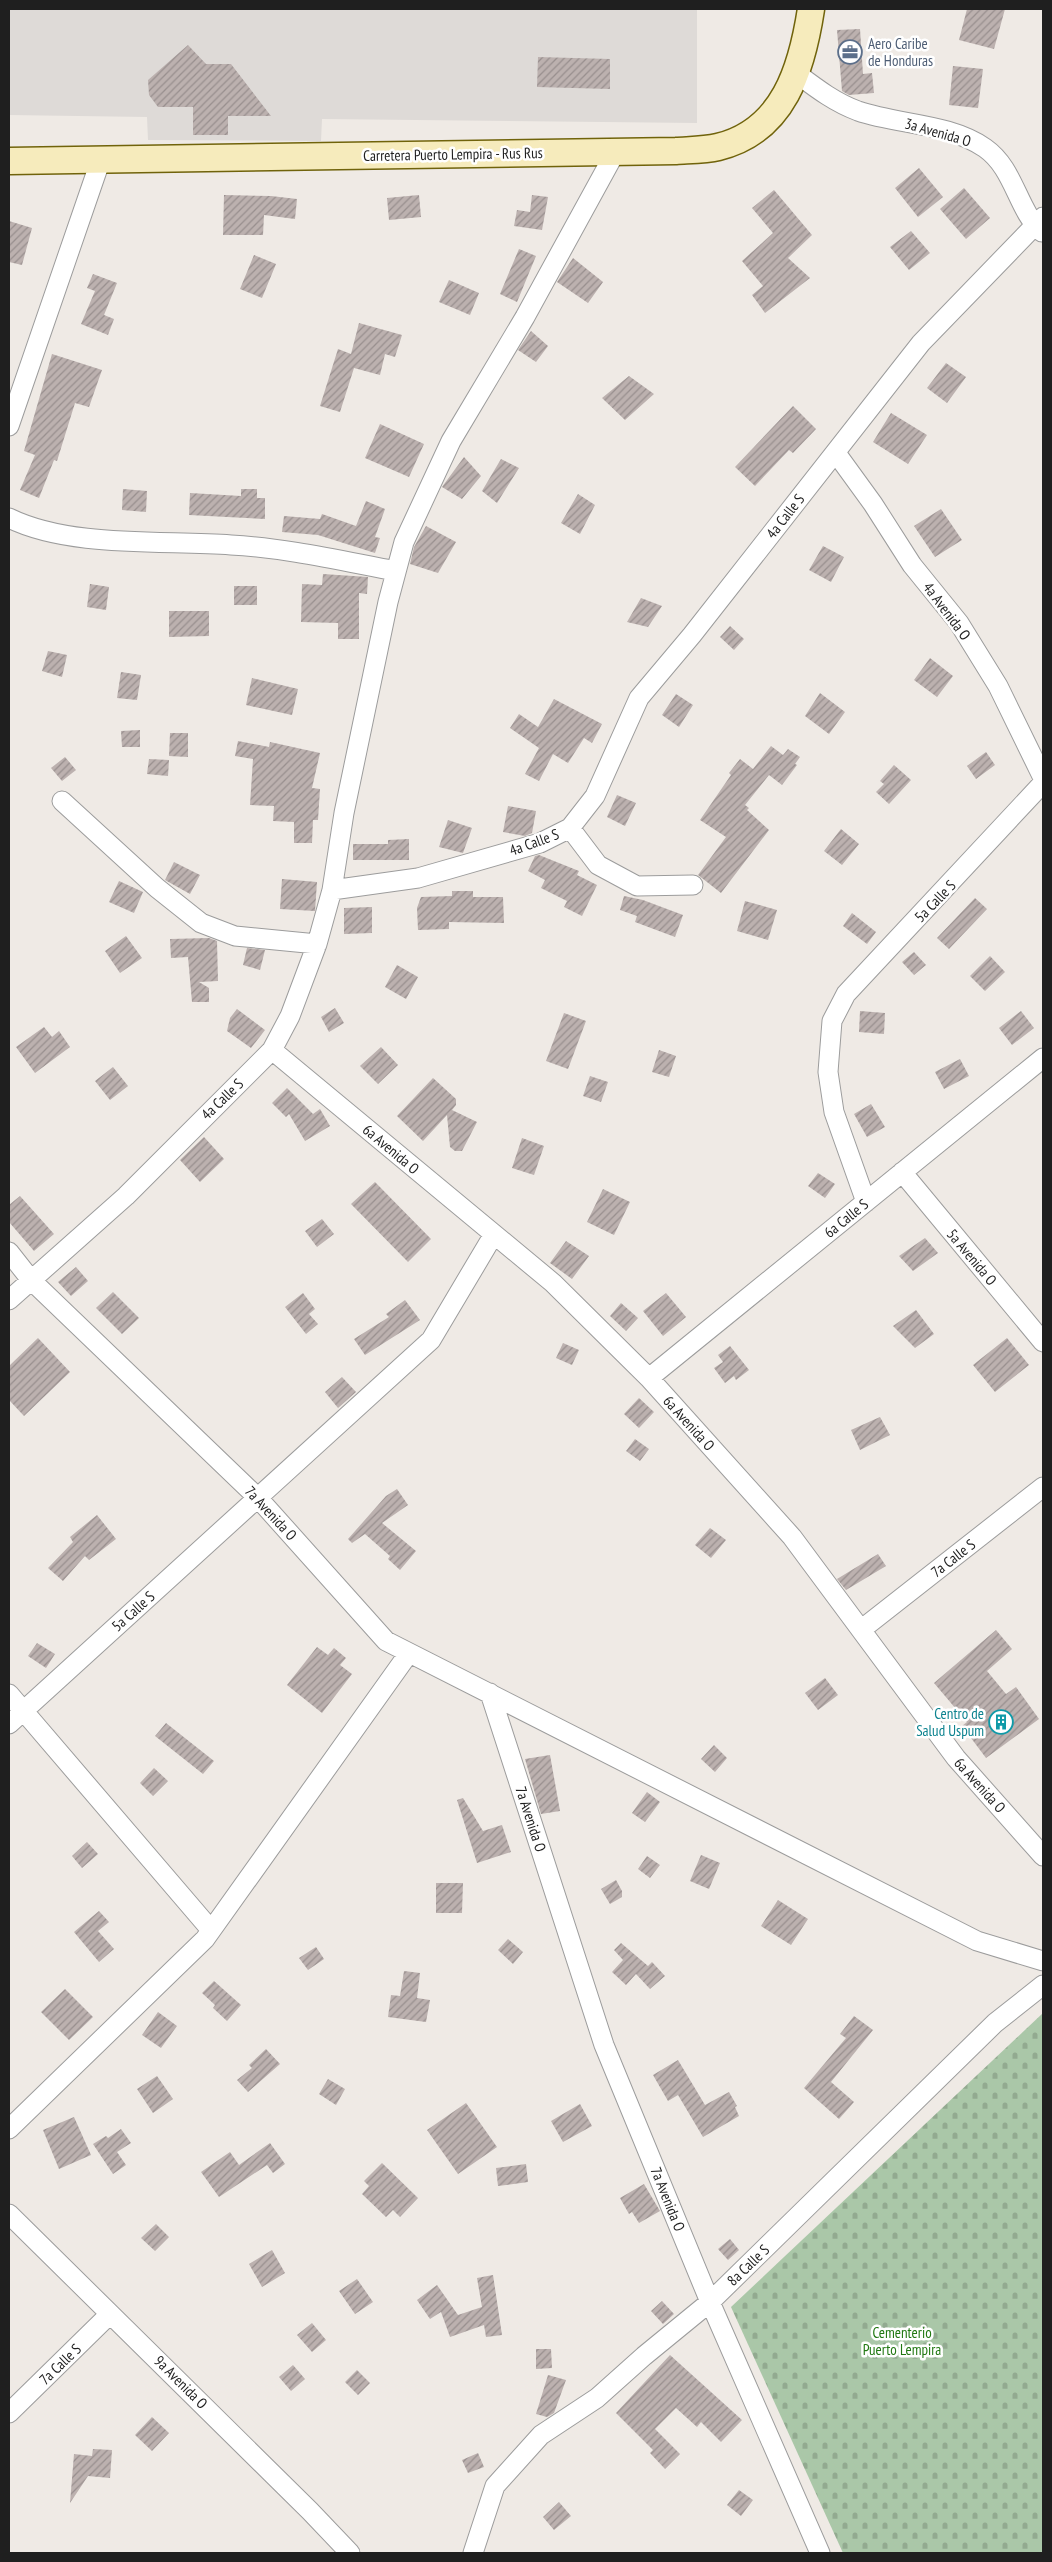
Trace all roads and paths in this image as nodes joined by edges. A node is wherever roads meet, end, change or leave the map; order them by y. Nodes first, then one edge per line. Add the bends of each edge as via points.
1 (811, 9) edge
2 (796, 73) junction
3 (616, 152) junction
4 (101, 159) junction
5 (9, 161) edge
6 (1040, 225) edge
7 (9, 426) edge
8 (836, 453) junction
9 (9, 518) edge
10 (396, 571) junction
11 (1043, 778) edge
12 (1043, 784) edge
13 (62, 801) dead end
14 (570, 828) junction
15 (693, 885) dead end
16 (332, 890) junction
17 (317, 944) junction
18 (272, 1050) junction
19 (1043, 1058) edge
20 (902, 1172) junction
21 (866, 1202) junction
22 (494, 1234) junction
23 (9, 1252) edge
24 (31, 1280) junction
25 (9, 1300) edge
26 (1043, 1342) edge
27 (649, 1378) junction
28 (1043, 1487) edge
29 (258, 1498) junction
30 (862, 1629) junction
31 (409, 1653) junction
32 (9, 1694) edge
33 (490, 1694) junction
34 (23, 1710) junction
35 (9, 1724) edge
36 (1043, 1856) edge
37 (211, 1930) junction
38 (1043, 1961) edge
39 (1043, 1985) edge
40 (9, 2129) edge
41 (9, 2214) edge
42 (710, 2302) junction
43 (110, 2314) junction
44 (9, 2413) edge
45 (350, 2553) edge
46 (473, 2553) edge
47 (820, 2553) edge

1 - 2 street, Carretera Puerto Lempira - Rus Rus
2 - 3 street, Carretera Puerto Lempira - Rus Rus via 767,122 749,136 702,150
2 - 6 street, 3a Avenida O via 822,93 860,111 971,139 1006,170
3 - 4 street, Carretera Puerto Lempira - Rus Rus
3 - 10 street via 525,317 451,441 404,542
4 - 5 street, Carretera Puerto Lempira - Rus Rus
4 - 7 street
6 - 8 street, 4a Calle S via 921,343
8 - 11 street, 4a Avenida O via 912,566 960,623 998,686
8 - 14 street, 4a Calle S via 639,698 595,796
9 - 10 street via 31,528 100,539 232,545
10 - 16 street via 344,813
12 - 21 street, 5a Calle S via 846,994 832,1021 828,1072 834,1112
13 - 17 street via 157,888 201,923 235,936
14 - 15 street via 598,864 637,886
14 - 16 street, 4a Calle S via 540,843 418,878
16 - 17 street, 4a Calle S
17 - 18 street, 4a Calle S via 290,1016
18 - 22 street, 6a Avenida O
18 - 24 street, 4a Calle S via 126,1196
19 - 20 street, 6a Calle S
20 - 21 street, 6a Calle S
20 - 26 street, 5a Avenida O
21 - 27 street, 6a Calle S
22 - 27 street, 6a Avenida O via 553,1283
22 - 29 street, 5a Calle S via 431,1340
23 - 24 street, 7a Avenida O
24 - 25 street, 4a Calle S
24 - 29 street, 7a Avenida O
27 - 30 street, 6a Avenida O via 792,1537
28 - 30 street, 7a Calle S
29 - 31 street, 7a Avenida O via 386,1641
29 - 34 street, 5a Calle S
30 - 36 street, 6a Avenida O via 956,1758
31 - 33 street, 7a Avenida O
31 - 37 street
32 - 34 street
33 - 38 street via 976,1940
33 - 42 street, 7a Avenida O via 604,2045
34 - 35 street, 5a Calle S
34 - 37 street
37 - 40 street
39 - 42 street, 8a Calle S via 995,2023
41 - 43 street, 9a Avenida O
42 - 46 street, 8a Calle S via 597,2398 541,2435 495,2486
42 - 47 street, 7a Avenida O
43 - 44 street, 7a Calle S
43 - 45 street, 9a Avenida O

